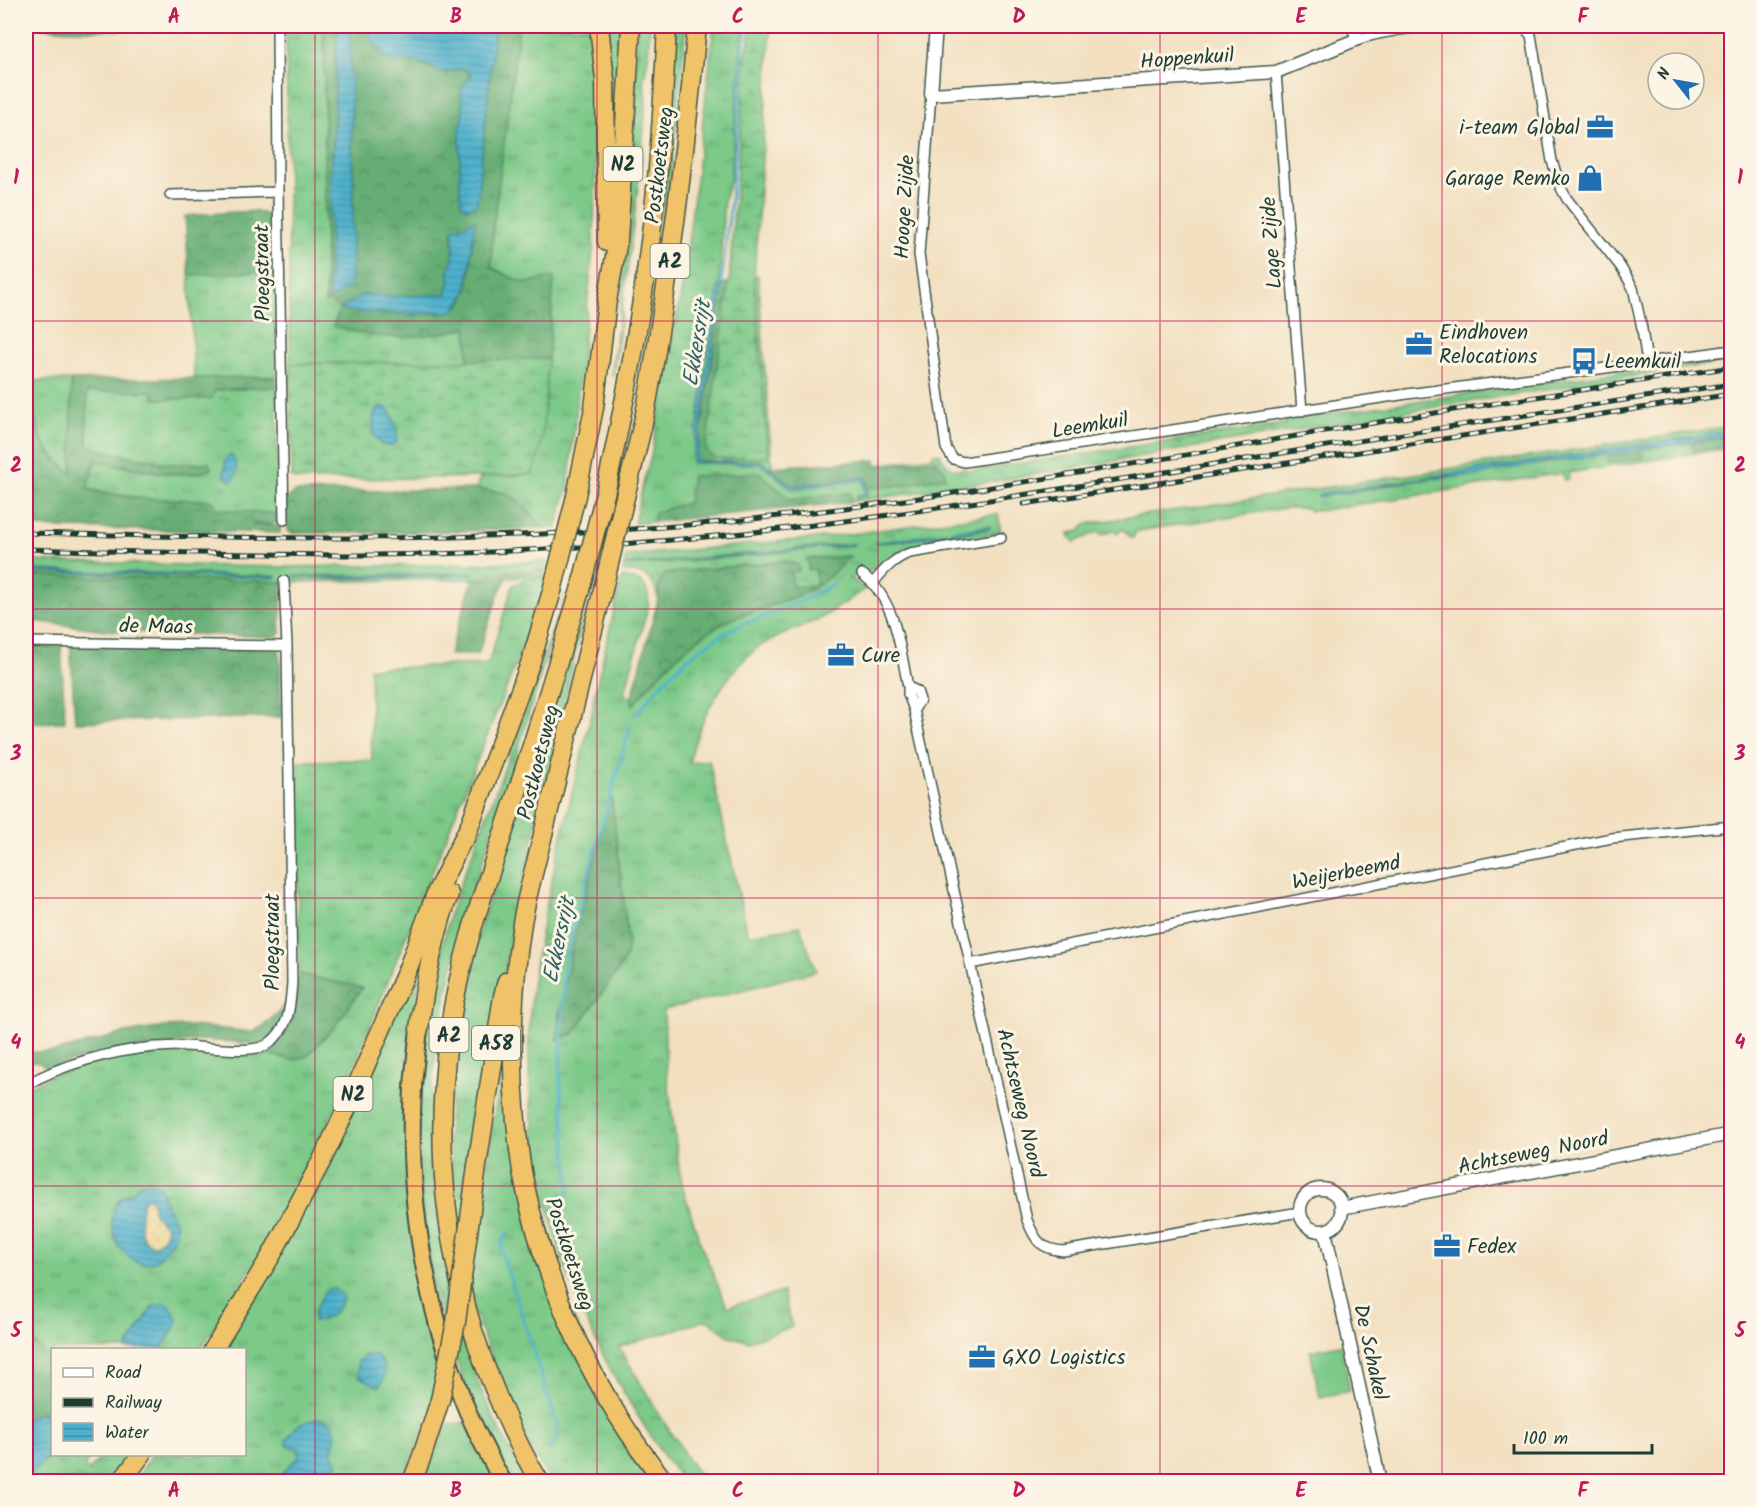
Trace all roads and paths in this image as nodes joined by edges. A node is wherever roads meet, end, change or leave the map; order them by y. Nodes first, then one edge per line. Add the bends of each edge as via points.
1 (277, 26) edge
2 (599, 26) edge
3 (631, 26) edge
4 (667, 26) edge
5 (697, 26) edge
6 (936, 26) edge
7 (1353, 26) edge
8 (1438, 26) edge
9 (1522, 26) edge
10 (1358, 39) junction
11 (1276, 72) junction
12 (931, 94) junction
13 (278, 192) junction
14 (170, 195) dead end
15 (607, 301) junction
16 (1731, 350) edge
17 (1647, 362) junction
18 (1302, 411) junction
19 (953, 459) joint
20 (295, 489) dead end
21 (284, 490) junction
22 (284, 520) dead end
23 (1001, 538) dead end
24 (862, 574) dead end
25 (284, 581) dead end
26 (873, 583) junction
27 (26, 642) edge
28 (287, 646) junction
29 (469, 826) junction
30 (1731, 826) edge
31 (522, 922) junction
32 (970, 964) junction
33 (419, 1029) joint
34 (26, 1084) edge
35 (1731, 1134) edge
36 (1341, 1208) junction
37 (1300, 1212) junction
38 (1324, 1231) junction
39 (214, 1348) edge
40 (141, 1456) edge
41 (121, 1482) edge
42 (412, 1482) edge
43 (503, 1482) edge
44 (540, 1482) edge
45 (665, 1482) edge
46 (1380, 1482) edge

1 - 13 street, Ploegstraat
2 - 15 highway via 605,90
3 - 15 highway, Postkoetsweg / N2 via 618,240
4 - 44 highway, Postkoetsweg / A2, bridge via 658,171 625,401 580,590 473,924 457,988 443,1088 449,1234 469,1321 512,1432
5 - 31 highway, Postkoetsweg / A2, bridge via 682,172 645,411
6 - 12 street, Hooge Zijde
7 - 10 street
8 - 10 street, Hoppenkuil
9 - 17 street via 1531,35 1552,161 1561,188 1633,288
10 - 11 street, Hoppenkuil
11 - 12 street, Hoppenkuil
11 - 18 street, Lage Zijde
12 - 19 street, Hooge Zijde via 919,254 946,448
13 - 14 street
13 - 21 street, Ploegstraat
15 - 29 highway, Postkoetsweg / N2, bridge via 594,408 552,591 531,661
16 - 17 street, Leemkuil
17 - 18 street, Leemkuil
18 - 19 street, Leemkuil via 964,462
20 - 21 street
21 - 22 street, Ploegstraat
23 - 26 street via 901,556
24 - 26 street, Achtseweg Noord
25 - 28 street, Ploegstraat
26 - 32 street, Achtseweg Noord via 889,609
27 - 28 street, de Maas
28 - 34 street, Ploegstraat via 292,982 290,1012 284,1028 260,1048 152,1048 55,1070
29 - 33 highway, Postkoetsweg / N2 via 432,950
29 - 39 highway, N2 via 437,891 408,968 327,1149 271,1256
30 - 32 street, Weijerbeemd via 1612,838
31 - 42 highway, A58, bridge via 503,996 456,1322 440,1400
31 - 45 highway, Postkoetsweg / A2 via 513,1091 524,1186 553,1285 578,1344 616,1415
32 - 37 street, Achtseweg Noord via 1027,1220 1037,1241 1063,1251
33 - 43 highway, Postkoetsweg / N2 via 412,1136 421,1246 440,1332 460,1392
35 - 36 street, Achtseweg Noord
36 - 37 street via 1335,1195 1315,1190 1304,1198
36 - 38 street via 1339,1220
37 - 38 street via 1311,1229
38 - 46 street, De Schakel
40 - 41 highway

